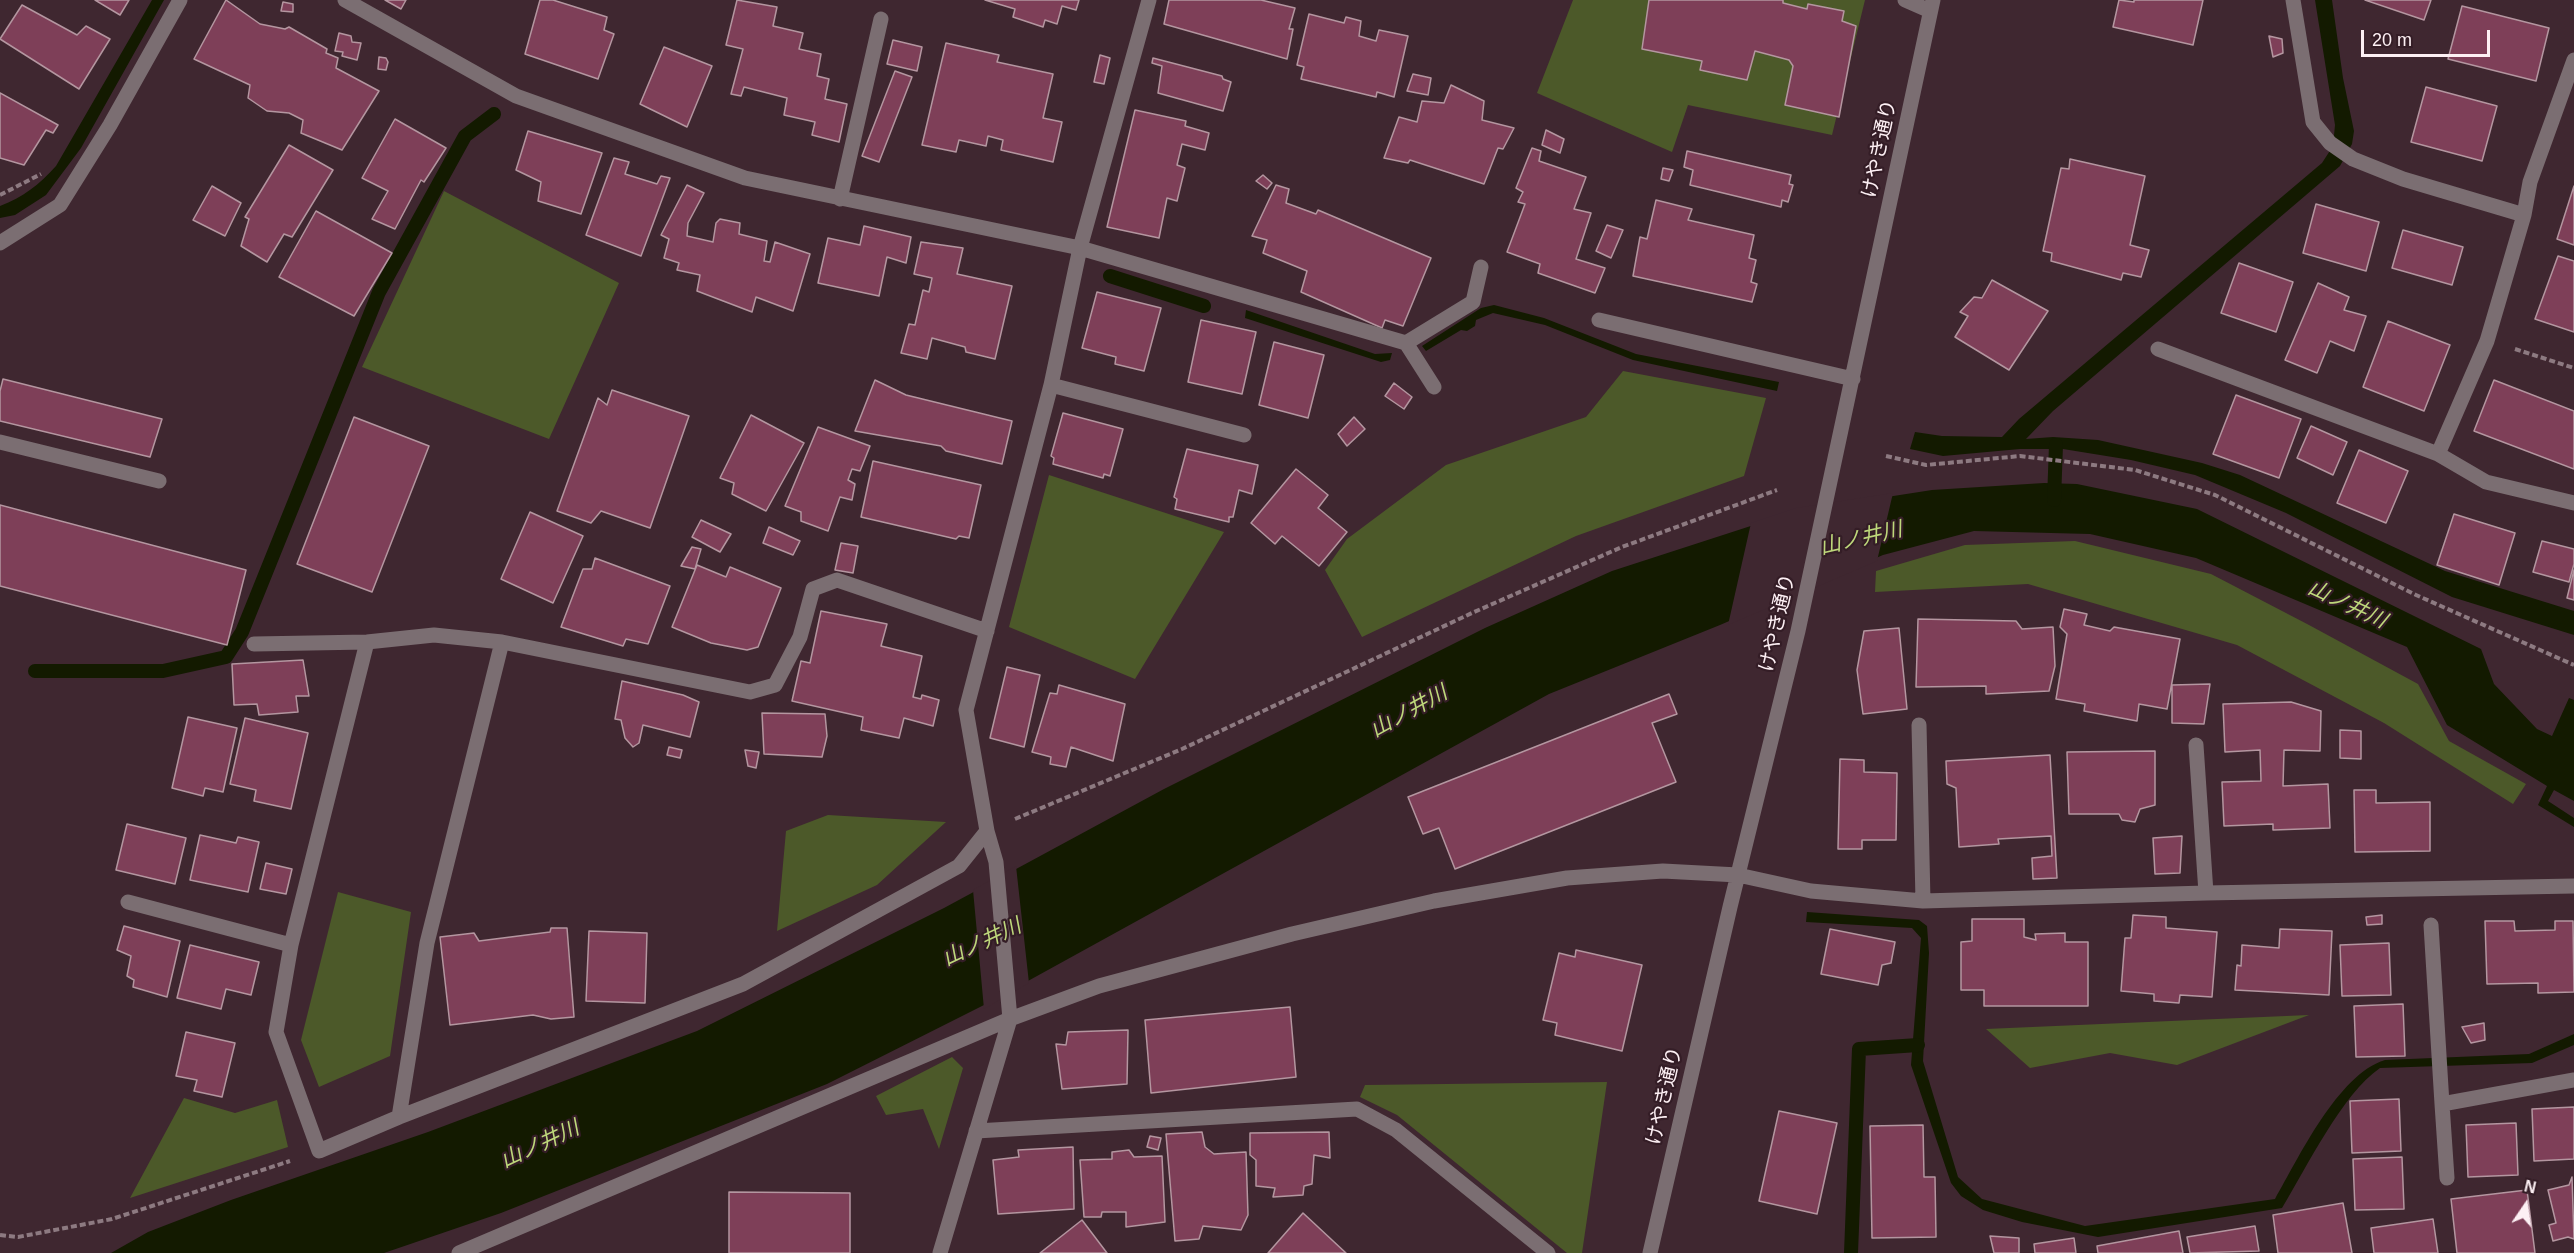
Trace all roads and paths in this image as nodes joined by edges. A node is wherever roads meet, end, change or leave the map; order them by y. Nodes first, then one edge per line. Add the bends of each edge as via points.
1 (180, 0) edge
2 (345, 0) edge
3 (1149, 0) edge
4 (1905, 0) edge
5 (2293, 0) edge
6 (1931, 6) edge
7 (881, 19) dead end
8 (2574, 60) edge
9 (46, 166) dead end
10 (0, 195) edge
11 (840, 199) junction
12 (2524, 215) junction
13 (0, 243) edge
14 (1080, 248) junction
15 (1481, 267) dead end
16 (1599, 320) dead end
17 (2487, 340) junction
18 (1406, 343) junction
19 (2158, 349) dead end
20 (2574, 368) edge
21 (1853, 379) junction
22 (1050, 385) junction
23 (1434, 387) dead end
24 (1244, 435) dead end
25 (0, 442) edge
26 (2438, 454) junction
27 (1886, 456) dead end
28 (159, 481) dead end
29 (1777, 490) dead end
30 (2574, 503) edge
31 (987, 631) junction
32 (367, 642) junction
33 (502, 642) junction
34 (254, 644) dead end
35 (2574, 665) edge
36 (1918, 725) dead end
37 (2196, 745) dead end
38 (987, 831) junction
39 (1738, 875) junction
40 (2574, 886) edge
41 (2206, 892) junction
42 (1923, 901) junction
43 (128, 902) dead end
44 (2431, 925) dead end
45 (291, 945) junction
46 (1010, 1019) junction
47 (2574, 1080) edge
48 (2442, 1104) junction
49 (399, 1117) junction
50 (976, 1131) junction
51 (319, 1151) junction
52 (2447, 1178) dead end
53 (0, 1235) edge
54 (459, 1253) edge
55 (940, 1253) edge
56 (1548, 1253) edge
57 (1650, 1253) edge

1 - 13 street via 60,205
2 - 11 street via 516,96 745,178
3 - 14 street
4 - 6 street
5 - 12 street via 2313,122 2330,143 2353,159 2403,179
6 - 21 street, けやき通り
7 - 11 street
8 - 12 street via 2530,182
9 - 10 path via 40,176
11 - 14 street
12 - 17 street
14 - 18 street
14 - 22 street
15 - 18 street via 1473,302
16 - 21 street
17 - 20 path
17 - 26 street
18 - 23 street
19 - 26 street
21 - 39 street, けやき通り via 1798,631
22 - 24 street
22 - 31 street
25 - 28 street
26 - 30 street via 2486,482
27 - 35 path via 1926,465 2020,456 2135,470 2215,495 2416,595
29 - 38 path via 1622,547 1182,749
31 - 33 street via 837,580 813,589 800,637 775,685 750,692
31 - 38 street via 966,710
32 - 33 street via 434,635
32 - 34 street
32 - 45 street
33 - 49 street via 427,942
36 - 42 street
37 - 41 street
38 - 46 street via 996,862
38 - 49 street via 959,866 743,984
39 - 42 street via 1811,891
39 - 46 street via 1663,871 1567,878 1434,901 1099,986
39 - 57 street, けやき通り
40 - 41 street
41 - 42 street
43 - 45 street
44 - 48 street
45 - 51 street via 276,1032
46 - 50 street
46 - 54 street
47 - 48 street
48 - 52 street
49 - 51 street
50 - 55 street
50 - 56 street via 1357,1109 1396,1130
51 - 53 path via 112,1219 18,1237

